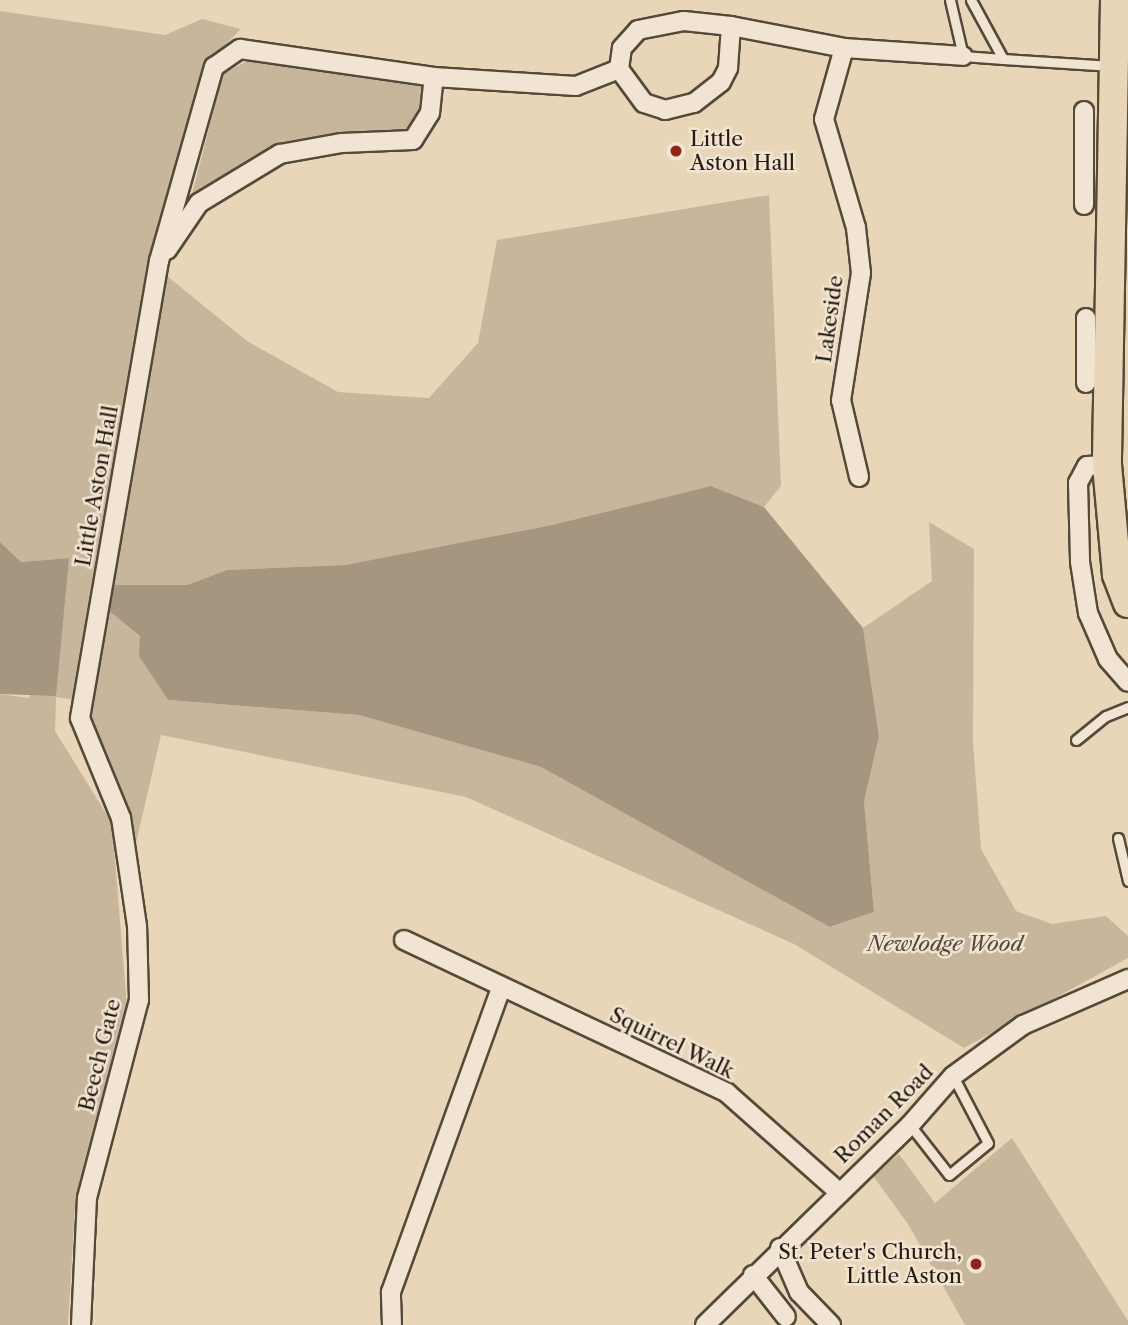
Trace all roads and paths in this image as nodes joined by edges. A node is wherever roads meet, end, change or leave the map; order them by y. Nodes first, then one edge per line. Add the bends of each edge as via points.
1 (950, 0) edge
2 (971, 0) edge
3 (1115, 0) edge
4 (731, 26) junction
5 (844, 48) junction
6 (963, 56) junction
7 (1003, 59) junction
8 (1115, 66) junction
9 (619, 69) junction
10 (434, 77) junction
11 (1084, 111) dead end
12 (1115, 128) junction
13 (1086, 130) junction
14 (1084, 205) dead end
15 (159, 261) junction
16 (1086, 318) dead end
17 (1100, 364) junction
18 (1086, 383) dead end
19 (1107, 465) junction
20 (859, 477) dead end
21 (1128, 603) edge
22 (1128, 682) edge
23 (1128, 707) edge
24 (80, 718) joint
25 (1076, 740) dead end
26 (1118, 838) dead end
27 (1128, 881) edge
28 (404, 940) dead end
29 (1128, 979) edge
30 (501, 988) junction
31 (953, 1076) junction
32 (910, 1125) junction
33 (839, 1192) junction
34 (780, 1248) junction
35 (753, 1275) junction
36 (786, 1317) dead end
37 (81, 1325) edge
38 (393, 1325) edge
39 (705, 1325) edge
40 (831, 1325) edge

1 - 6 lane
2 - 7 lane
3 - 8 main road
4 - 5 street
4 - 9 street via 684,22 638,30 622,48
4 - 9 street via 728,68 721,82 695,103 665,110 644,103
5 - 6 street
5 - 20 street, Lakeside via 824,119 856,228 861,273 841,400
6 - 7 lane
7 - 8 lane
8 - 12 main road
9 - 10 street, Little Aston Hall via 576,86
10 - 15 street, Little Aston Hall via 430,113 413,141 342,143 280,154 199,203
10 - 15 street, Little Aston Hall via 240,49 214,67
11 - 13 street
12 - 13 street
12 - 17 main road
13 - 14 street
15 - 24 street, Little Aston Hall
16 - 17 street
17 - 18 street
17 - 19 main road
19 - 21 main road via 1118,575
19 - 22 street via 1087,466 1079,482 1080,562 1088,613 1108,659
23 - 25 lane via 1106,716
24 - 37 street, Beech Gate via 121,818 137,926 139,1000 87,1198
26 - 27 lane
28 - 30 street, Squirrel Walk
29 - 31 street, Roman Road via 1023,1025
30 - 33 street, Squirrel Walk via 727,1093
30 - 38 street via 391,1292
31 - 32 street, Roman Road
31 - 32 lane via 988,1143 949,1175
32 - 33 street, Roman Road
33 - 34 street, Roman Road
34 - 35 street, Roman Road
34 - 40 street via 799,1292
35 - 36 street
35 - 39 street, Roman Road

